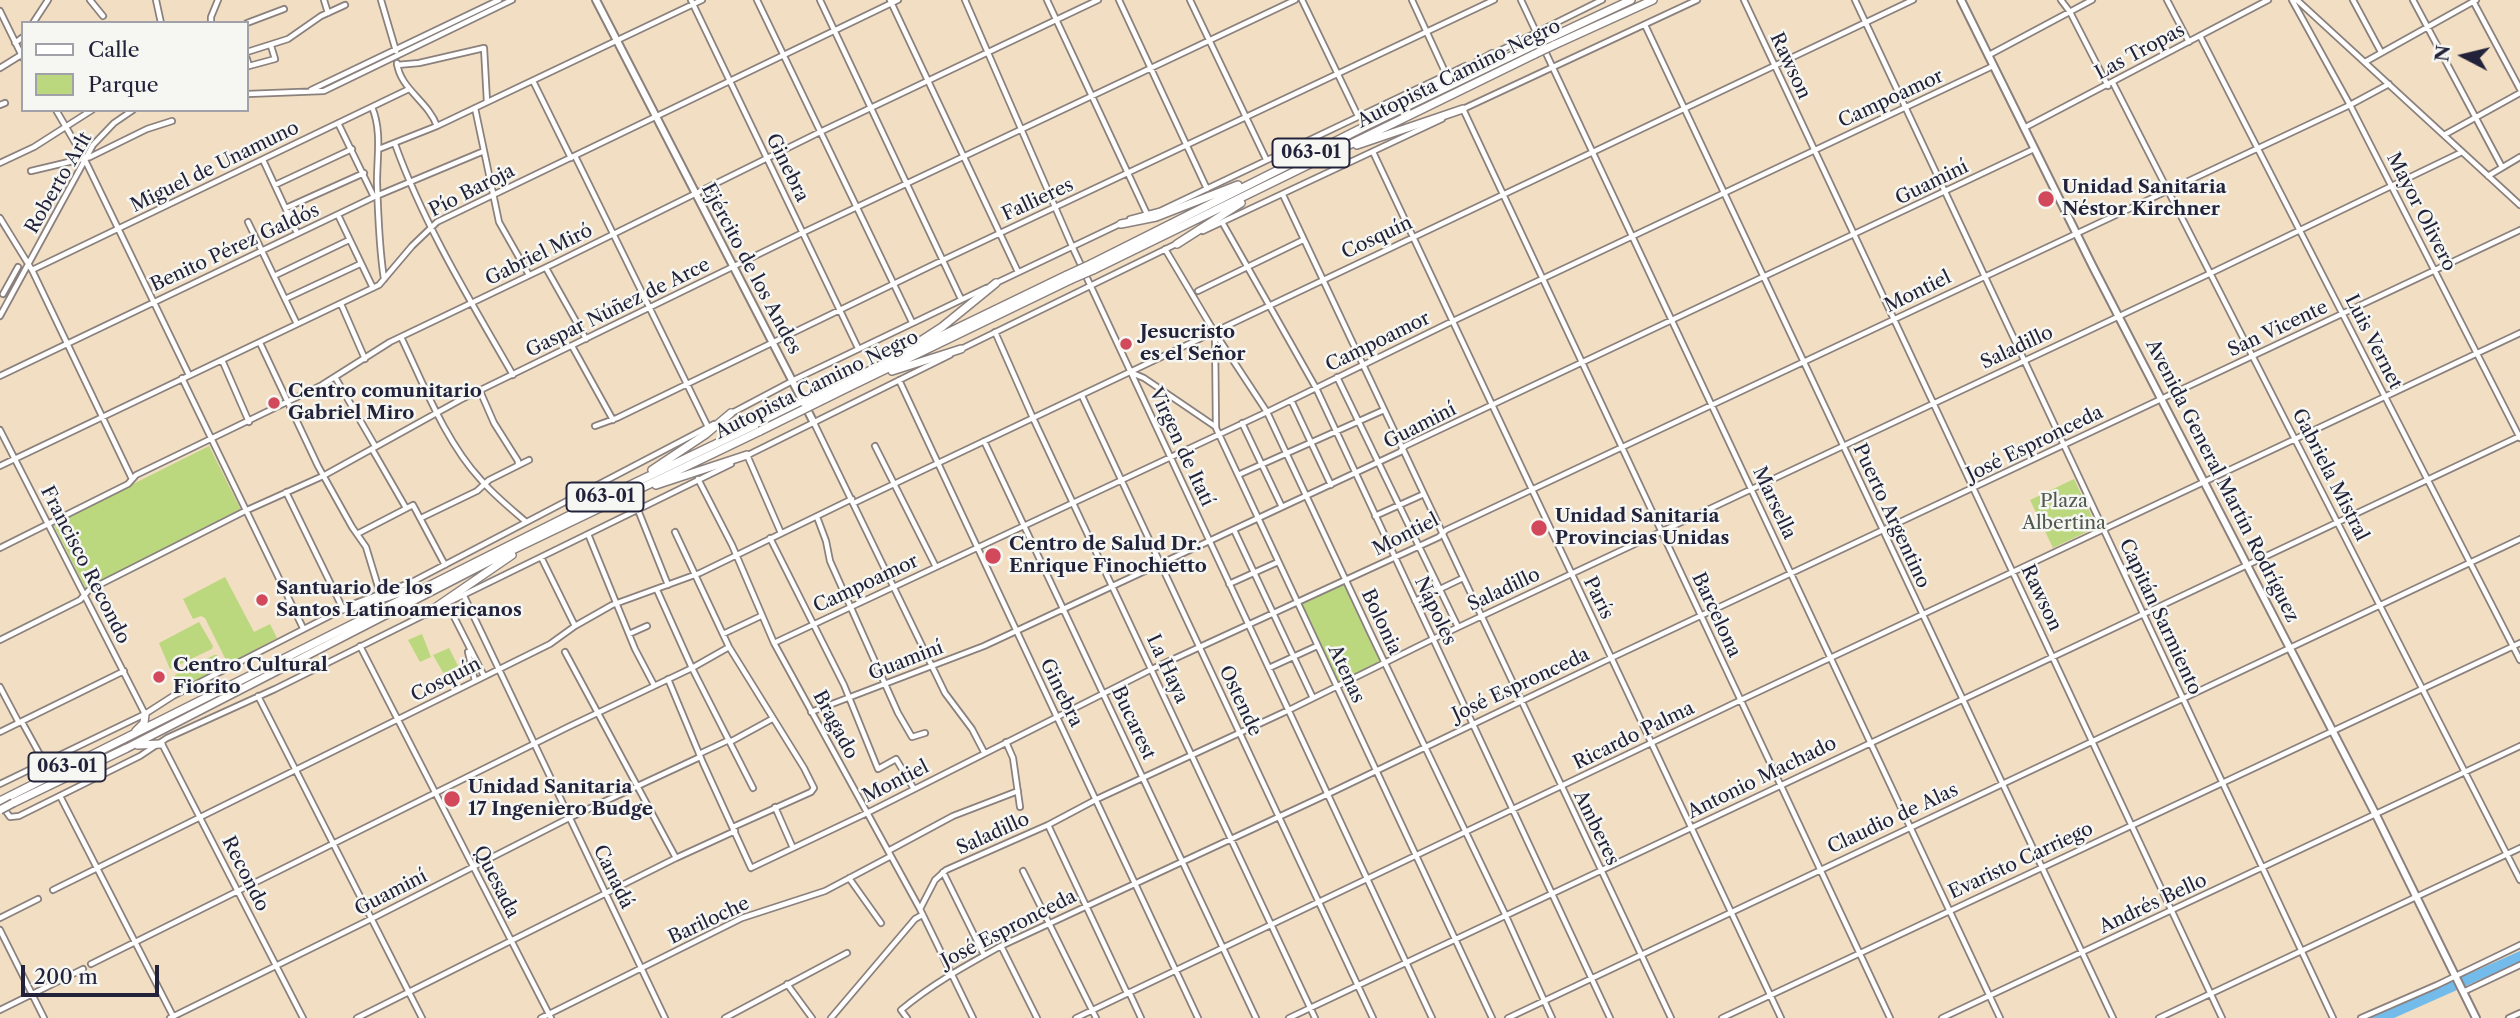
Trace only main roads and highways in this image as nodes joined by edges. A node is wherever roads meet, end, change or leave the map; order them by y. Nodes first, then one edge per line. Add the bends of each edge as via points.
1 (596, 0) edge
2 (1631, 0) edge
3 (1653, 0) edge
4 (1961, 0) edge
5 (1552, 41) junction
6 (1533, 50) junction
7 (1492, 54) road end
8 (1463, 109) road end
9 (1366, 126) junction
10 (1336, 150) junction
11 (1265, 176) junction
12 (1270, 184) junction
13 (1121, 224) road end
14 (1177, 244) road end
15 (1092, 267) junction
16 (1069, 277) junction
17 (996, 283) road end
18 (961, 349) road end
19 (880, 365) junction
20 (849, 385) junction
21 (731, 413) road end
22 (814, 423) road end
23 (758, 428) junction
24 (747, 455) road end
25 (618, 491) junction
26 (603, 506) junction
27 (569, 523) junction
28 (454, 573) junction
29 (342, 609) road end
30 (426, 614) road end
31 (145, 714) road end
32 (125, 739) junction
33 (161, 744) road end
34 (127, 748) junction
35 (11, 799) junction
36 (0, 802) edge
37 (0, 810) edge
38 (2476, 1018) edge

1 - 22 main road, Ejército de los Andes
2 - 5 highway, Autopista Camino Negro / 063-01
3 - 5 highway, Autopista Camino Negro / 063-01
4 - 38 main road, Avenida General Martín Rodríguez
5 - 6 highway, Autopista Camino Negro / 063-01, bridge
6 - 9 highway, Autopista Camino Negro / 063-01
6 - 10 highway, Autopista Camino Negro / 063-01
7 - 9 highway
8 - 10 highway
9 - 11 highway, Autopista Camino Negro / 063-01
10 - 12 highway, Autopista Camino Negro / 063-01
11 - 13 highway via 1156,217
11 - 15 highway, Autopista Camino Negro / 063-01
12 - 14 highway
12 - 15 highway, Autopista Camino Negro / 063-01
15 - 16 highway, Autopista Camino Negro / 063-01, bridge
16 - 19 highway, Autopista Camino Negro / 063-01
16 - 20 highway, Autopista Camino Negro / 063-01
17 - 19 highway via 942,327
18 - 20 highway
19 - 20 highway, Autopista Camino Negro / 063-01
20 - 23 highway, Autopista Camino Negro / 063-01, bridge
21 - 25 highway
23 - 25 highway, Autopista Camino Negro / 063-01
23 - 26 highway, Autopista Camino Negro / 063-01
24 - 26 highway
25 - 28 highway, Autopista Camino Negro / 063-01
26 - 27 highway, Autopista Camino Negro / 063-01
27 - 30 highway via 500,562
27 - 34 highway, Autopista Camino Negro / 063-01
28 - 29 highway via 394,596
28 - 32 highway, Autopista Camino Negro / 063-01
31 - 32 highway via 142,726
32 - 35 highway, Autopista Camino Negro / 063-01
33 - 34 highway
34 - 35 highway, Autopista Camino Negro / 063-01
35 - 36 highway, Autopista Camino Negro / 063-01
35 - 37 highway, Autopista Camino Negro / 063-01, bridge

